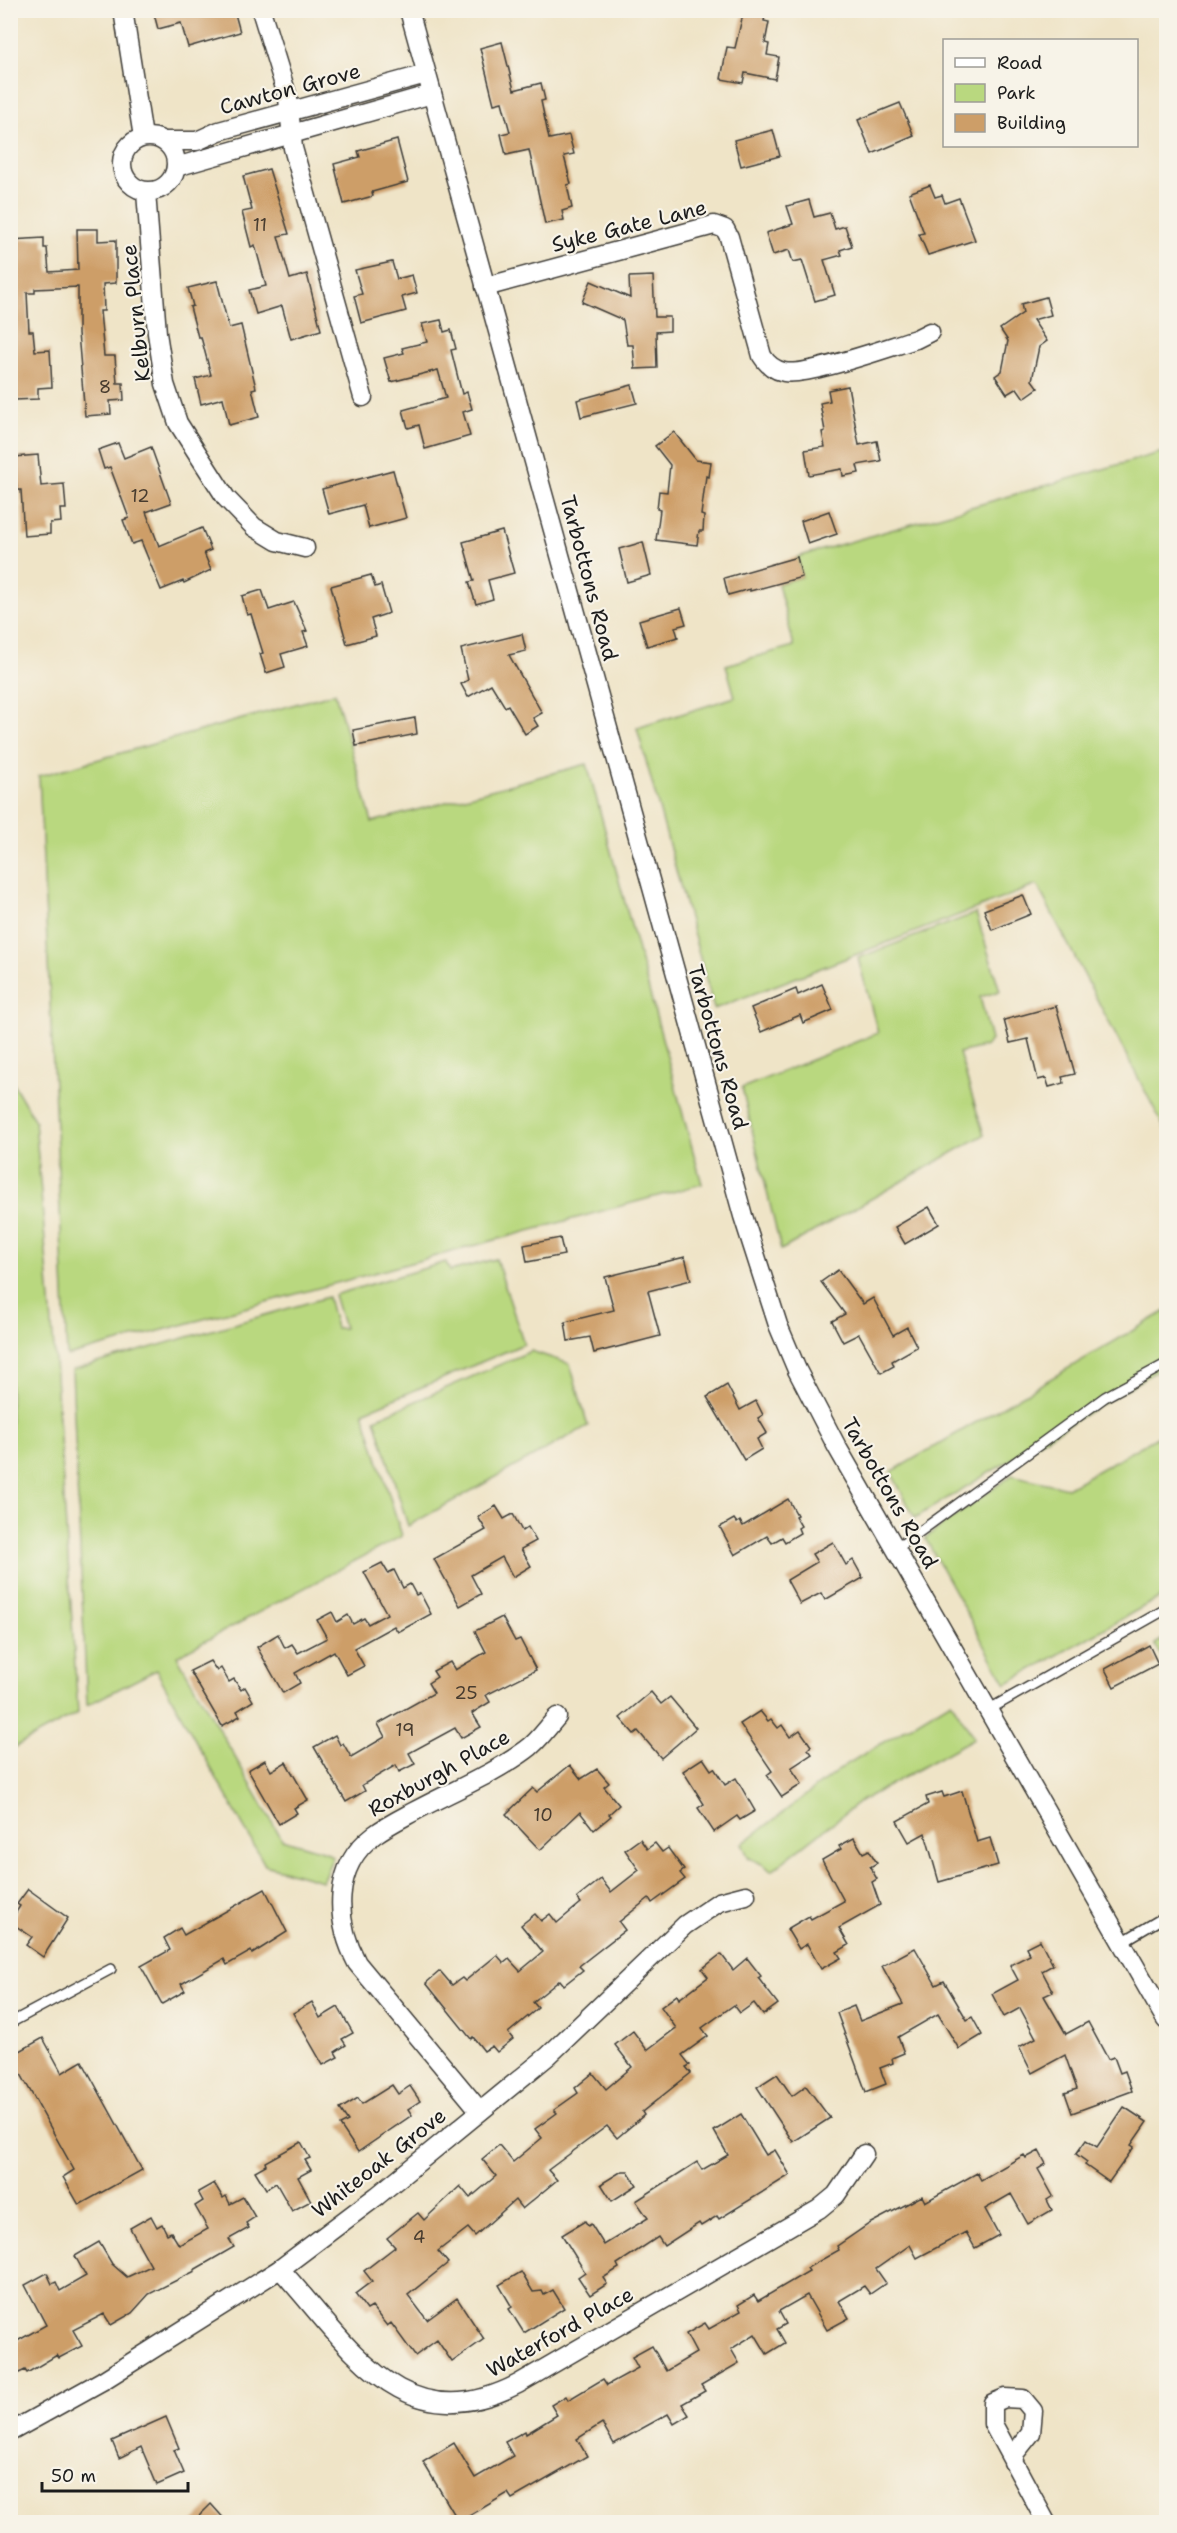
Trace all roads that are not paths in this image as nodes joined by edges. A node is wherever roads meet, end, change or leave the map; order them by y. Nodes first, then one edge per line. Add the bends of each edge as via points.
1 (123, 10) edge
2 (261, 10) edge
3 (409, 10) edge
4 (426, 74) junction
5 (432, 94) junction
6 (289, 113) junction
7 (291, 135) junction
8 (143, 137) junction
9 (165, 141) junction
10 (176, 167) junction
11 (146, 192) junction
12 (485, 287) junction
13 (930, 332) dead end
14 (363, 397) dead end
15 (305, 548) dead end
16 (1167, 1364) edge
17 (896, 1549) junction
18 (1167, 1609) edge
19 (988, 1710) junction
20 (557, 1717) dead end
21 (746, 1895) dead end
22 (1167, 1916) edge
23 (1122, 1942) junction
24 (111, 1969) dead end
25 (1167, 2020) edge
26 (10, 2023) edge
27 (480, 2111) junction
28 (864, 2154) dead end
29 (280, 2269) junction
30 (10, 2432) edge
31 (1013, 2462) junction
32 (1046, 2523) edge

1 - 8 street
2 - 6 street
3 - 4 street, Tarbottons Road
4 - 5 street, Tarbottons Road
4 - 6 street, Cawton Grove
5 - 7 street, Cawton Grove
5 - 12 street, Tarbottons Road
6 - 7 street
6 - 9 street, Cawton Grove via 219,131 197,141
7 - 10 street, Cawton Grove
7 - 14 street
8 - 9 street
8 - 11 street via 131,142 123,153 121,166 134,188
9 - 10 street via 173,150
10 - 11 street via 166,185
11 - 15 street, Kelburn Place via 157,333 165,384 178,423 226,498 254,527 277,541
12 - 13 street, Syke Gate Lane via 714,225 725,229 729,237 762,356 774,368 803,372
12 - 17 street, Tarbottons Road via 695,1049 768,1298 814,1404
16 - 17 lane via 1105,1397
17 - 19 street, Tarbottons Road
18 - 19 lane
19 - 23 street, Tarbottons Road
20 - 27 street, Roxburgh Place via 527,1749 373,1835 351,1860 341,1891 342,1926 357,1963
21 - 27 street, Whiteoak Grove via 719,1902 685,1925 573,2033
22 - 23 lane
23 - 25 street, Tarbottons Road
24 - 26 lane
27 - 29 street, Whiteoak Grove
28 - 29 street, Waterford Place via 836,2195 819,2209 518,2384 476,2402 418,2398 380,2377
29 - 30 street, Whiteoak Grove via 102,2380
31 - 31 street via 993,2424 993,2403 1005,2398 1023,2399 1033,2412 1031,2433 1015,2453
31 - 32 street

